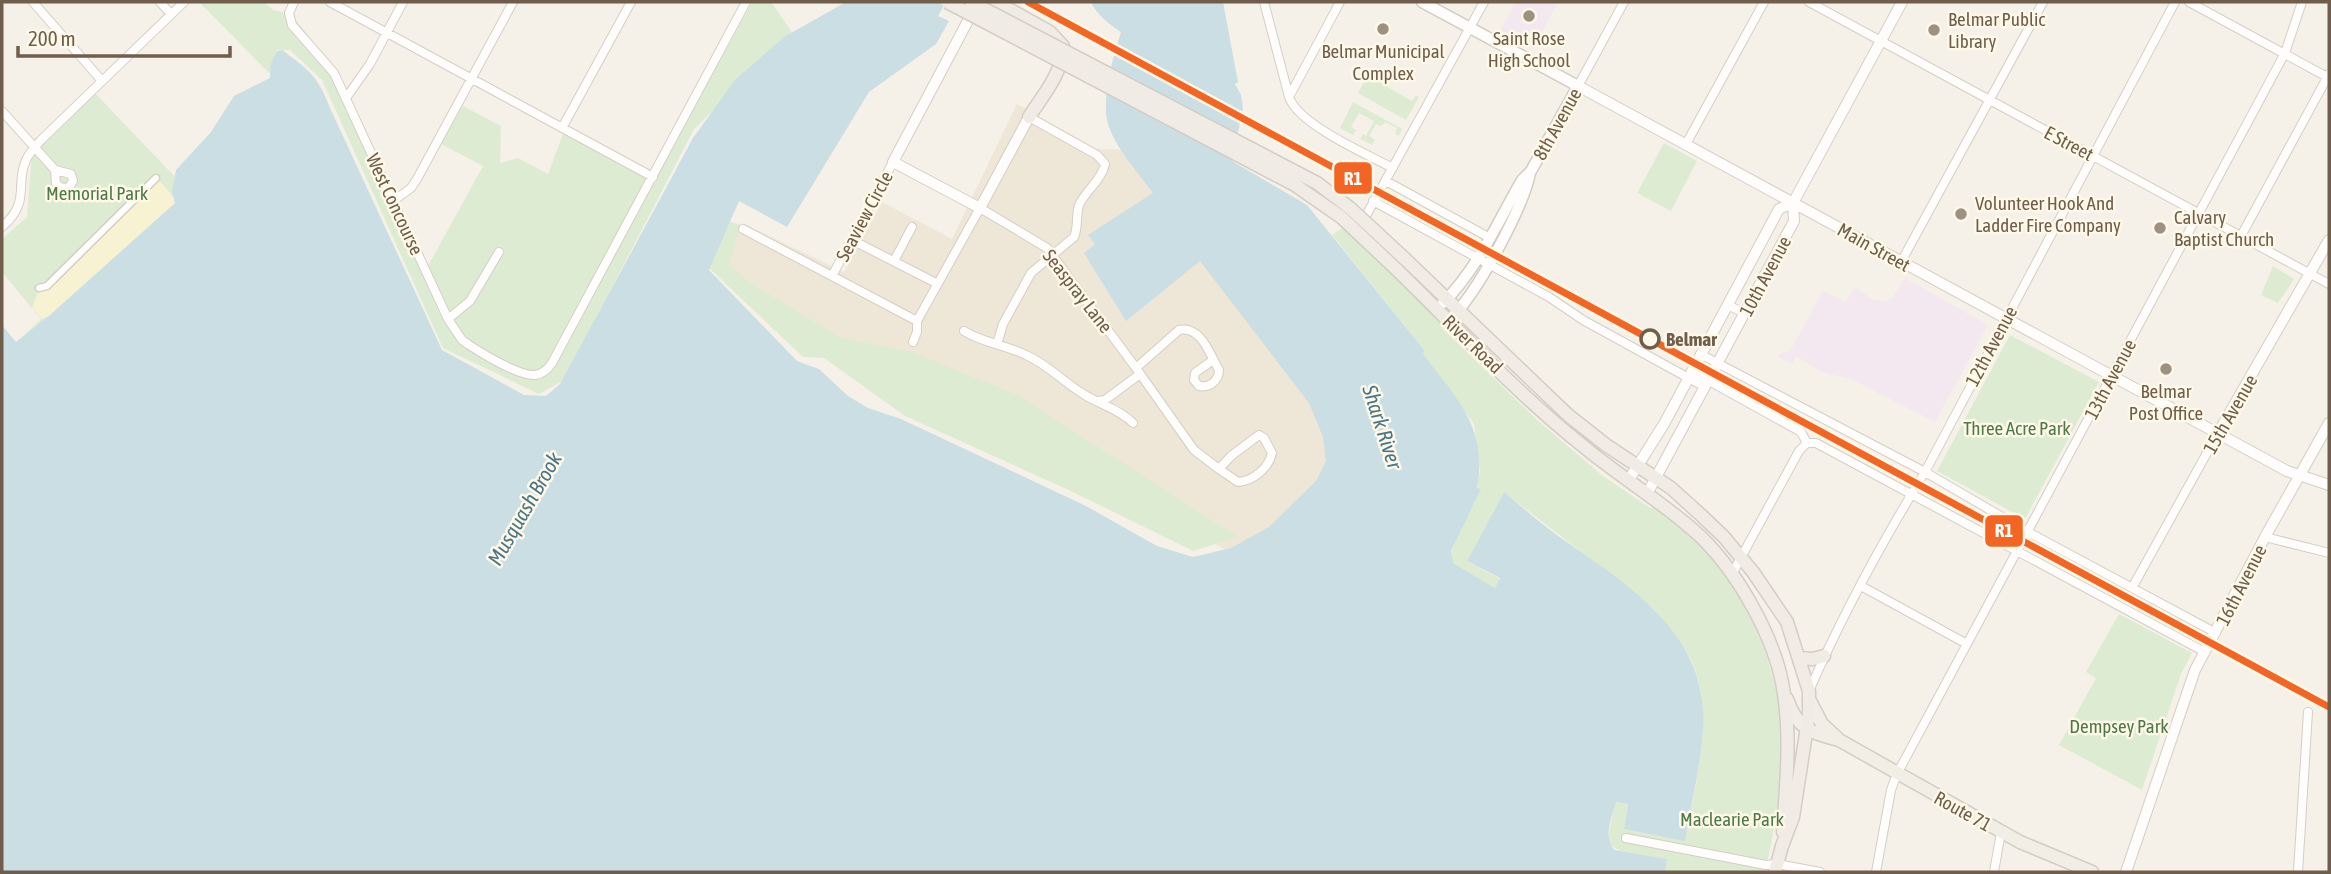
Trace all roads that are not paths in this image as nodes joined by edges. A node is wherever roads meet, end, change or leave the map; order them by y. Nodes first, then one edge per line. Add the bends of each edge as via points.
1 (33, 2) edge
2 (160, 2) edge
3 (184, 2) edge
4 (294, 2) edge
5 (330, 2) edge
6 (403, 2) edge
7 (513, 2) edge
8 (631, 2) edge
9 (746, 2) edge
10 (947, 2) edge
11 (996, 2) edge
12 (1264, 2) edge
13 (1340, 2) edge
14 (1422, 2) edge
15 (1483, 2) edge
16 (1624, 2) edge
17 (1763, 2) edge
18 (1809, 2) edge
19 (1902, 2) edge
20 (2043, 2) edge
21 (2175, 2) edge
22 (2189, 2) edge
23 (2302, 2) edge
24 (971, 8) edge
25 (171, 14) junction
26 (1469, 27) junction
27 (386, 33) junction
28 (1880, 41) junction
29 (2285, 53) junction
30 (2329, 76) edge
31 (472, 78) junction
32 (102, 81) junction
33 (1578, 86) junction
34 (1289, 97) junction
35 (346, 98) junction
36 (1990, 100) junction
37 (2, 111) edge
38 (1029, 117) junction
39 (562, 128) junction
40 (1686, 144) junction
41 (34, 149) junction
42 (2093, 156) junction
43 (893, 162) junction
44 (1393, 168) junction
45 (55, 170) dead end
46 (1530, 173) junction
47 (653, 177) junction
48 (156, 178) dead end
49 (1386, 181) junction
50 (393, 201) junction
51 (1373, 201) junction
52 (1793, 203) junction
53 (980, 208) junction
54 (2198, 213) junction
55 (2, 227) edge
56 (912, 227) dead end
57 (743, 229) dead end
58 (2241, 236) junction
59 (1490, 237) junction
60 (1354, 238) dead end
61 (852, 240) junction
62 (2329, 240) edge
63 (499, 252) dead end
64 (1052, 254) junction
65 (894, 261) junction
66 (1483, 261) junction
67 (1901, 262) junction
68 (2310, 273) junction
69 (832, 276) junction
70 (938, 284) junction
71 (2329, 284) edge
72 (39, 288) dead end
73 (1447, 299) junction
74 (1727, 304) junction
75 (1437, 309) junction
76 (1459, 310) junction
77 (1745, 313) junction
78 (2006, 318) junction
79 (448, 319) junction
80 (917, 321) junction
81 (1448, 321) junction
82 (964, 331) dead end
83 (913, 342) dead end
84 (997, 344) junction
85 (1700, 354) junction
86 (1213, 360) dead end
87 (1719, 363) junction
88 (1138, 371) junction
89 (1689, 374) junction
90 (2113, 376) junction
91 (1707, 384) junction
92 (1098, 401) junction
93 (1674, 404) junction
94 (1690, 413) junction
95 (1133, 423) dead end
96 (2329, 424) edge
97 (2218, 433) junction
98 (1807, 443) junction
99 (1638, 467) junction
100 (1219, 470) junction
101 (1925, 472) junction
102 (2299, 476) junction
103 (1656, 478) junction
104 (1628, 481) junction
105 (2329, 485) edge
106 (1647, 494) junction
107 (1911, 495) junction
108 (2028, 532) junction
109 (2265, 537) junction
110 (2017, 552) junction
111 (2329, 553) edge
112 (1741, 557) junction
113 (1732, 574) junction
114 (1861, 586) junction
115 (2132, 588) junction
116 (2216, 633) junction
117 (1967, 644) junction
118 (2205, 652) junction
119 (1824, 656) junction
120 (1800, 657) junction
121 (1784, 693) junction
122 (1809, 695) junction
123 (2308, 712) dead end
124 (1808, 730) junction
125 (1839, 740) junction
126 (1897, 774) junction
127 (2001, 832) junction
128 (1626, 838) dead end
129 (1782, 846) junction
130 (1776, 868) edge
131 (1820, 872) edge
132 (1876, 872) edge
133 (1994, 872) edge
134 (2092, 872) edge
135 (2126, 872) edge
136 (2298, 872) edge

1 - 32 street
2 - 25 street
3 - 25 street
4 - 35 street, West Concourse via 289,13 292,25 334,73
5 - 27 street
6 - 27 street
7 - 31 street
8 - 39 street
9 - 47 street
10 - 24 highway, River Road, bridge
11 - 38 highway via 1050,32 1063,46 1056,75
12 - 34 street
13 - 34 street
14 - 26 main road, Main Street
15 - 26 street
16 - 33 street, 8th Avenue
17 - 40 street
18 - 28 street, E Street
19 - 28 street, 10th Avenue
20 - 36 street
21 - 42 street, 12th Avenue
22 - 29 street
23 - 29 street, 13th Avenue
24 - 43 street, Seaview Circle via 951,56
24 - 73 highway, River Road, bridge via 1317,183
24 - 75 highway, River Road, bridge via 1295,185 1341,217
25 - 32 street
26 - 33 main road, Main Street
26 - 44 street
27 - 31 street
27 - 35 street
28 - 36 street, E Street
28 - 52 street, 10th Avenue
29 - 30 street
29 - 54 street, 13th Avenue
30 - 58 street
31 - 39 street
31 - 50 street via 417,179
32 - 41 street
33 - 40 street, Main Street
33 - 46 main road, 8th Avenue
34 - 44 street via 1300,115
35 - 50 street, West Concourse
36 - 42 street, E Street
36 - 67 street
37 - 41 street
38 - 53 street
38 - 64 street via 1105,164 1080,204 1074,237
39 - 47 street
40 - 52 street, Main Street
41 - 45 street
41 - 55 street via 23,169 19,204
42 - 54 street, E Street
42 - 78 street, 12th Avenue
43 - 53 street, Seaspray Lane
43 - 61 street, Seaview Circle
44 - 49 street
46 - 59 main road, 8th Avenue
46 - 66 main road, 8th Avenue via 1513,218
47 - 79 street, West Concourse via 545,371 535,375 519,372 462,340
48 - 72 street via 47,286
49 - 51 street
49 - 59 street
50 - 79 street, West Concourse
51 - 60 street
51 - 66 street
52 - 67 street, Main Street
52 - 74 street, 10th Avenue via 1779,209
52 - 77 street, 10th Avenue via 1794,221
53 - 64 street, Seaspray Lane
53 - 70 street
54 - 58 street, E Street
54 - 90 street, 13th Avenue
56 - 65 street
57 - 69 street
58 - 68 street, E Street
59 - 66 main road, 8th Avenue
61 - 65 street
61 - 69 street, Seaview Circle
62 - 68 street, 15th Avenue
63 - 79 street via 470,301
64 - 84 street via 1028,277
64 - 88 street, Seaspray Lane
65 - 70 street
66 - 73 main road, 8th Avenue
66 - 76 main road, 8th Avenue
66 - 89 street
67 - 78 street, Main Street
68 - 71 street, E Street
68 - 97 street, 15th Avenue
69 - 80 street, Seaview Circle
70 - 80 street
73 - 75 main road, 8th Avenue
73 - 76 highway, River Road
74 - 77 street
74 - 85 street, 10th Avenue
75 - 81 highway, River Road
76 - 81 main road, 8th Avenue
76 - 99 highway, River Road via 1568,415
77 - 87 street, 10th Avenue
78 - 90 street, Main Street
78 - 101 street, 12th Avenue
80 - 83 street
81 - 104 highway, River Road via 1543,412
82 - 84 street
84 - 92 street via 1048,366
85 - 87 street
85 - 89 street, 10th Avenue
86 - 88 street via 1199,336 1184,329
87 - 91 street, 10th Avenue
87 - 101 street
88 - 92 street
88 - 100 street, Seaspray Lane via 1194,450
89 - 91 street
89 - 93 street, 10th Avenue
90 - 97 street, Main Street
90 - 108 street, 13th Avenue
91 - 94 street, 10th Avenue
91 - 98 street via 1801,432
92 - 95 street
93 - 94 street
93 - 99 street, 10th Avenue
94 - 103 street, 10th Avenue
96 - 102 street, 16th Avenue
97 - 102 street, Main Street
97 - 115 street, 15th Avenue
98 - 107 street via 1816,443
98 - 112 street
99 - 103 highway, River Road
99 - 104 street, 10th Avenue
100 - 100 street via 1243,482 1262,471 1272,453 1259,435
101 - 107 street, 12th Avenue
101 - 108 street
102 - 105 street, Main Street
102 - 109 street, 16th Avenue
103 - 106 street, 10th Avenue
103 - 112 highway, River Road
104 - 106 highway, River Road
106 - 113 highway, River Road via 1703,539
107 - 110 street
107 - 114 street, 12th Avenue
108 - 110 street, 13th Avenue
108 - 115 street
109 - 111 street
109 - 116 street, 16th Avenue
110 - 117 street, 13th Avenue
110 - 118 street
112 - 113 street
112 - 120 highway, River Road via 1787,622
113 - 121 highway, River Road via 1760,622
114 - 117 street
114 - 119 street, 12th Avenue
115 - 116 street
116 - 118 street, 16th Avenue
117 - 126 street, 13th Avenue
118 - 135 street, 16th Avenue via 2187,689
119 - 120 highway
119 - 122 street, 12th Avenue
120 - 122 highway, River Road
121 - 124 main road via 1793,716
121 - 129 highway, River Road via 1788,755
122 - 124 highway, River Road
122 - 125 main road via 1822,724
123 - 136 street
124 - 125 main road
124 - 129 highway, River Road via 1793,817
125 - 126 main road, Route 71
126 - 127 main road, Route 71
126 - 132 street, 13th Avenue
127 - 133 street
127 - 134 main road, Route 71
128 - 130 street
129 - 130 highway, River Road
130 - 131 street

